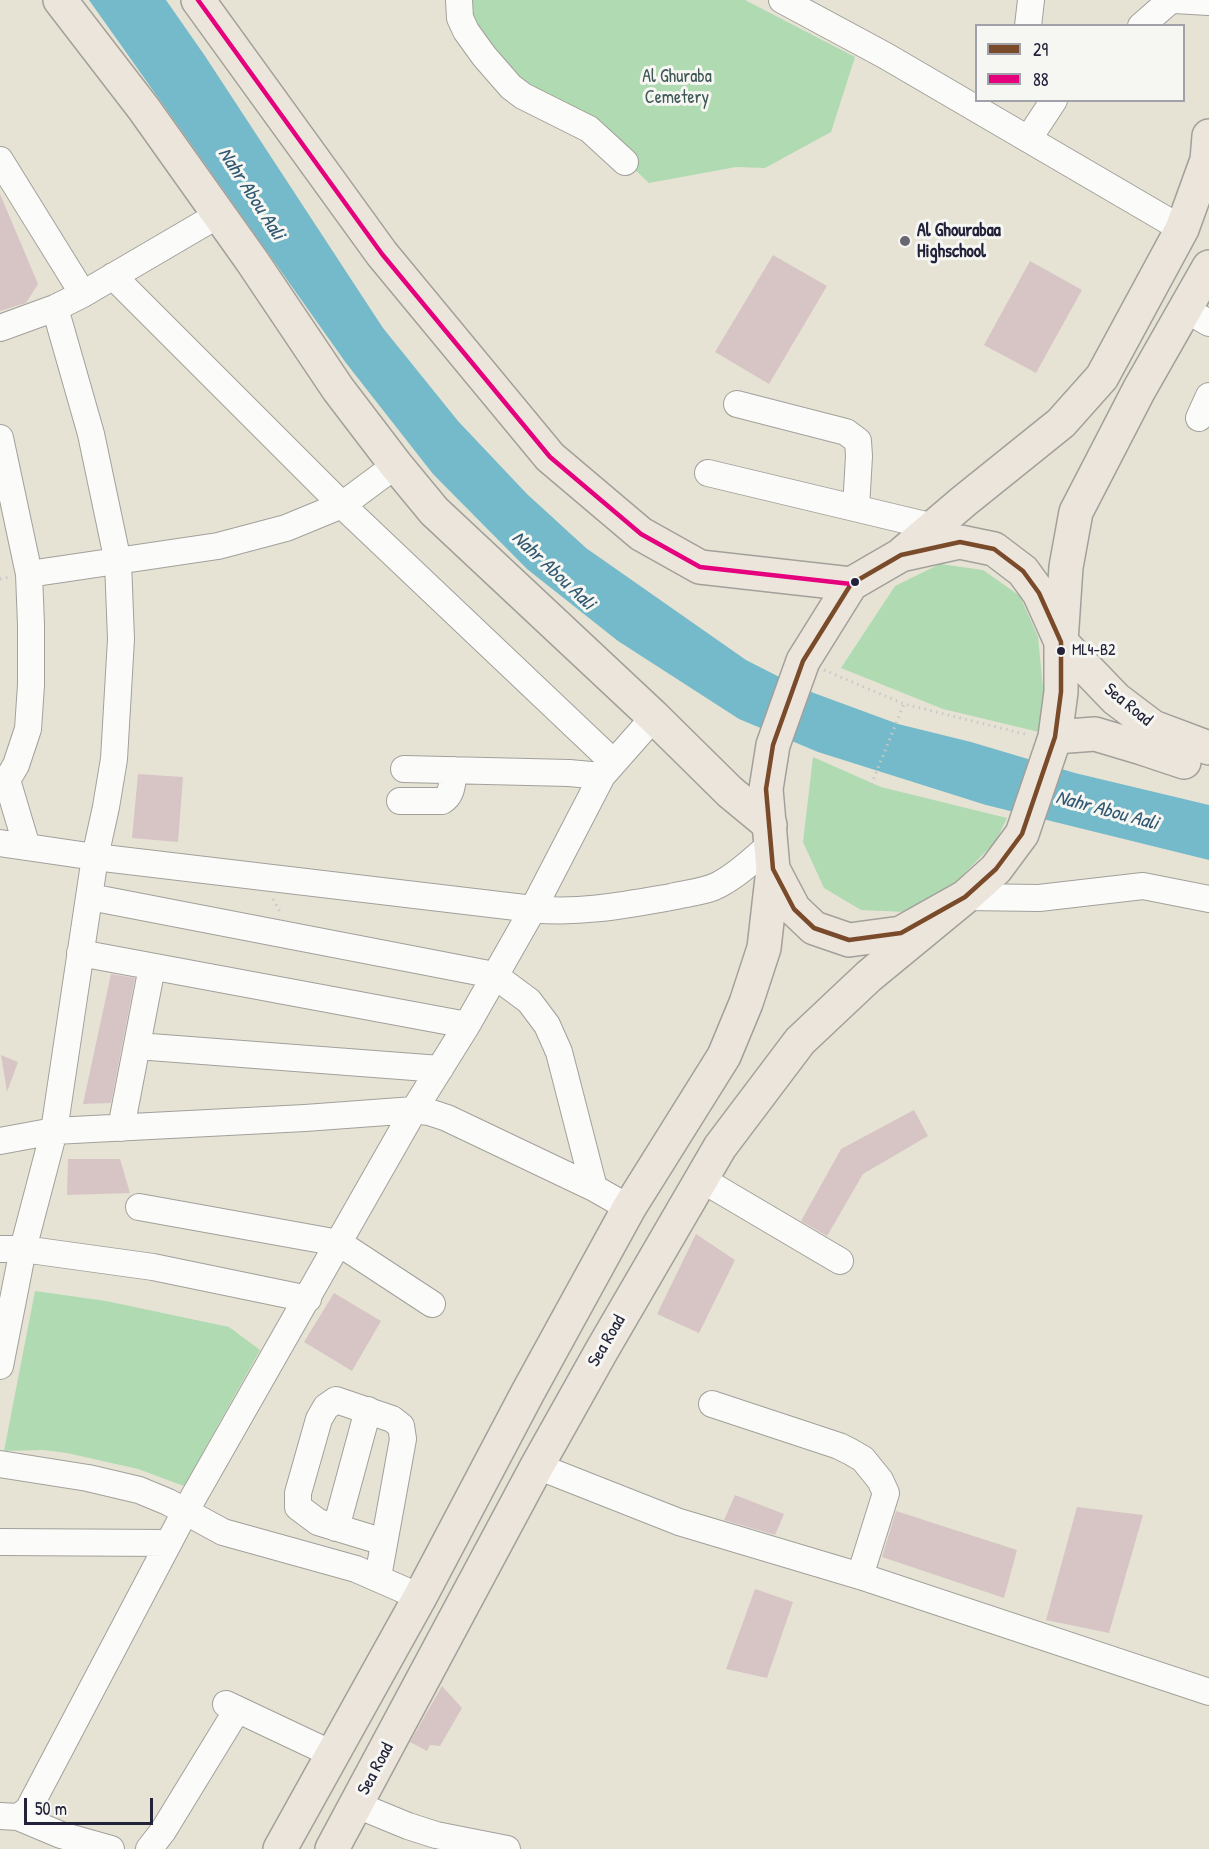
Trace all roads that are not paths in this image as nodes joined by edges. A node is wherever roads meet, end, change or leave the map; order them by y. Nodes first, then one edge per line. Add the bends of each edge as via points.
1 (60, 0) edge
2 (198, 0) edge
3 (459, 0) edge
4 (782, 0) edge
5 (1031, 0) edge
6 (1172, 0) edge
7 (1209, 3) edge
8 (1029, 24) edge
9 (1143, 24) edge
10 (1053, 102) edge
11 (1209, 136) edge
12 (1029, 138) junction
13 (0, 160) edge
14 (625, 162) dead end
15 (218, 215) junction
16 (1182, 229) junction
17 (1209, 267) edge
18 (113, 276) junction
19 (83, 294) junction
20 (54, 308) junction
21 (1197, 316) edge
22 (0, 328) edge
23 (737, 404) dead end
24 (0, 438) edge
25 (396, 465) junction
26 (708, 473) dead end
27 (342, 505) junction
28 (856, 508) junction
29 (934, 527) junction
30 (901, 555) junction
31 (118, 562) junction
32 (29, 574) junction
33 (851, 584) junction
34 (1061, 642) junction
35 (654, 717) junction
36 (1040, 736) junction
37 (1209, 748) edge
38 (404, 769) dead end
39 (607, 769) junction
40 (454, 770) junction
41 (1209, 771) edge
42 (400, 801) dead end
43 (0, 843) edge
44 (771, 846) junction
45 (27, 847) junction
46 (95, 856) junction
47 (90, 897) junction
48 (965, 897) junction
49 (1209, 899) edge
50 (533, 909) junction
51 (80, 953) junction
52 (152, 967) junction
53 (494, 975) junction
54 (467, 1025) junction
55 (137, 1046) junction
56 (440, 1069) junction
57 (414, 1110) junction
58 (121, 1128) junction
59 (54, 1131) junction
60 (0, 1141) edge
61 (701, 1179) junction
62 (594, 1188) junction
63 (139, 1207) dead end
64 (629, 1208) junction
65 (339, 1243) junction
66 (12, 1249) edge
67 (840, 1261) dead end
68 (308, 1299) junction
69 (432, 1304) dead end
70 (0, 1366) edge
71 (712, 1404) dead end
72 (368, 1410) junction
73 (0, 1464) edge
74 (537, 1466) junction
75 (185, 1512) junction
76 (336, 1528) junction
77 (0, 1542) edge
78 (384, 1542) junction
79 (168, 1543) junction
80 (860, 1576) junction
81 (378, 1577) junction
82 (420, 1597) junction
83 (1209, 1692) edge
84 (332, 1754) junction
85 (357, 1805) junction
86 (9, 1816) edge
87 (111, 1849) edge
88 (149, 1849) edge
89 (280, 1849) edge
90 (332, 1849) edge
91 (507, 1849) edge

1 - 15 main road via 144,109
2 - 33 main road via 382,254 550,457 641,534 700,567
3 - 14 street via 466,31 511,87 589,129
4 - 12 street
5 - 8 street
6 - 7 street
6 - 9 street
10 - 12 street
11 - 16 main road via 1207,160
12 - 16 street
13 - 19 street
15 - 18 street
15 - 25 main road via 338,389
16 - 29 main road via 1102,377 1060,423
17 - 21 main road
18 - 19 street
18 - 27 street
19 - 20 street
20 - 22 street
20 - 31 street via 91,434
21 - 34 main road via 1140,390 1076,512 1066,567
23 - 28 street via 846,432 858,441
24 - 32 street
25 - 27 street
25 - 35 main road via 435,511
26 - 28 street
27 - 31 street via 286,528 218,546
27 - 39 street
28 - 29 street
29 - 30 main road
30 - 33 main road
30 - 34 main road via 960,542 994,549 1023,571 1039,593
31 - 32 street
31 - 46 street via 121,639 114,759
32 - 45 street via 28,729 7,780
33 - 44 main road via 803,661 773,745 766,789
34 - 36 main road via 1061,692
34 - 37 main road, Sea Road via 1116,699 1153,727
35 - 39 street
35 - 44 main road via 730,792
36 - 41 main road, Sea Road via 1095,734
36 - 48 main road via 1022,834 996,869
38 - 40 street
39 - 40 street via 569,773
39 - 50 street
40 - 42 street via 451,791 442,801
43 - 45 street
44 - 48 main road via 794,909 814,928 849,940 901,933
44 - 50 street via 719,885 702,891 572,911
44 - 64 main road via 764,948 746,1003 724,1056
45 - 46 street
46 - 47 street
46 - 50 street
47 - 51 street
47 - 53 street
48 - 49 street via 1039,898 1143,886
48 - 61 main road, Sea Road via 869,976 800,1041 720,1147
50 - 53 street
51 - 52 street
51 - 59 street
52 - 54 street
52 - 55 street
53 - 54 street
53 - 62 street via 530,1001 547,1025 559,1052
54 - 56 street
55 - 56 street
55 - 58 street
56 - 57 street
57 - 58 street
57 - 62 street via 438,1114
57 - 65 street
58 - 59 street
59 - 60 street
59 - 66 street
61 - 67 street
61 - 74 main road, Sea Road
62 - 64 street
63 - 65 street
64 - 82 main road
65 - 68 street
65 - 69 street
66 - 68 street via 153,1267
66 - 70 street
68 - 75 street
71 - 80 street via 839,1446 863,1459 886,1493
72 - 76 street
72 - 76 street via 336,1400 326,1407 298,1493 298,1507 318,1522
72 - 78 street via 401,1426 403,1439
73 - 75 street via 122,1485 153,1495
74 - 80 street via 679,1522
74 - 85 main road, Sea Road
75 - 79 street
75 - 81 street via 223,1532
76 - 78 street
77 - 79 street
78 - 81 street
79 - 86 street via 28,1810
80 - 83 street
81 - 82 street
82 - 84 main road
84 - 88 street via 232,1707 163,1831
84 - 89 main road
85 - 90 main road, Sea Road
85 - 91 street via 436,1835
86 - 87 street

